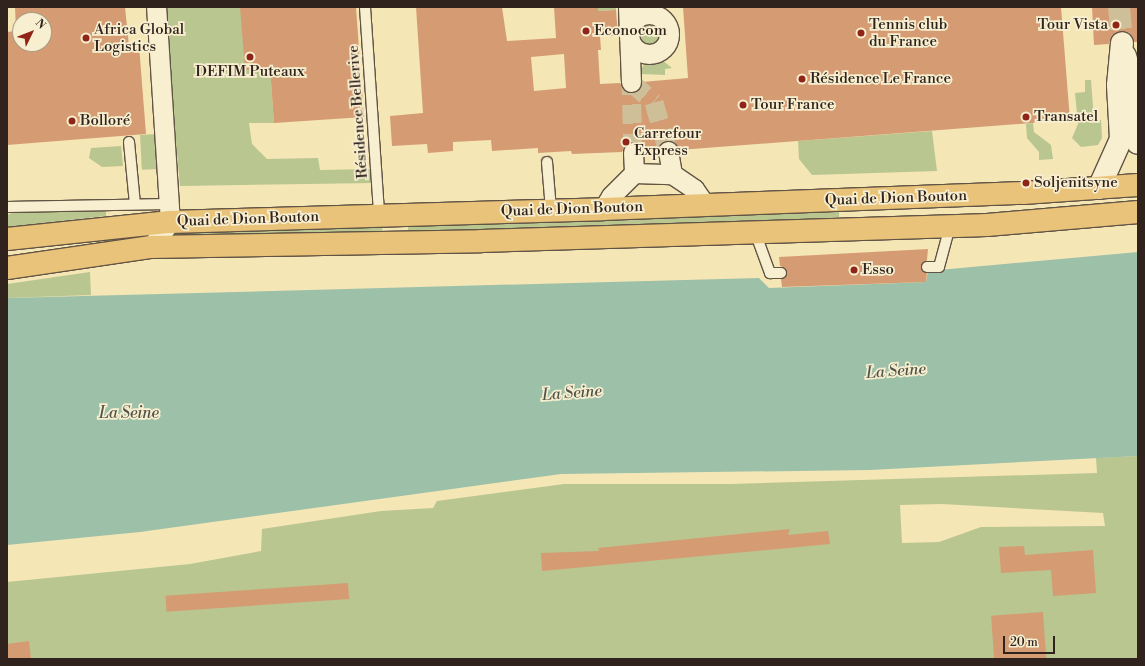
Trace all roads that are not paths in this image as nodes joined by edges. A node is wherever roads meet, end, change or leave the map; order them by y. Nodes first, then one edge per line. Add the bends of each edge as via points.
1 (156, 7) edge
2 (365, 7) edge
3 (628, 7) edge
4 (630, 82) dead end
5 (129, 142) dead end
6 (1138, 143) edge
7 (668, 151) tunnel mouth
8 (633, 152) tunnel mouth
9 (547, 162) dead end
10 (634, 173) junction
11 (672, 174) junction
12 (1138, 185) edge
13 (1099, 188) junction
14 (1138, 200) edge
15 (135, 204) junction
16 (705, 205) junction
17 (7, 207) edge
18 (603, 209) junction
19 (551, 210) junction
20 (1138, 212) edge
21 (169, 213) junction
22 (379, 215) junction
23 (950, 226) junction
24 (804, 229) junction
25 (755, 232) junction
26 (7, 239) edge
27 (151, 247) junction
28 (927, 267) dead end
29 (7, 268) edge
30 (781, 273) dead end

1 - 21 street
2 - 22 lane, Résidence Bellerive
3 - 4 street
5 - 15 lane
6 - 13 main road via 1134,85 1122,45 1118,85 1121,139
7 - 11 street
8 - 10 street
9 - 19 lane
10 - 11 street
10 - 18 street via 611,196
11 - 16 street via 694,189
12 - 13 main road, Quai de Dion Bouton
13 - 16 main road, Quai de Dion Bouton
14 - 24 main road, Quai de Dion Bouton via 864,217
15 - 17 lane
15 - 21 lane
16 - 18 main road, Quai de Dion Bouton
18 - 19 main road, Quai de Dion Bouton
19 - 22 main road, Quai de Dion Bouton
20 - 23 main road, Quai de Dion Bouton
21 - 22 main road, Quai de Dion Bouton
21 - 26 main road, Quai de Dion Bouton
21 - 27 street
23 - 24 main road, Quai de Dion Bouton
23 - 28 lane via 939,267
24 - 25 main road, Quai de Dion Bouton
25 - 27 main road, Quai de Dion Bouton
25 - 30 lane via 770,273
27 - 29 main road, Quai de Dion Bouton

